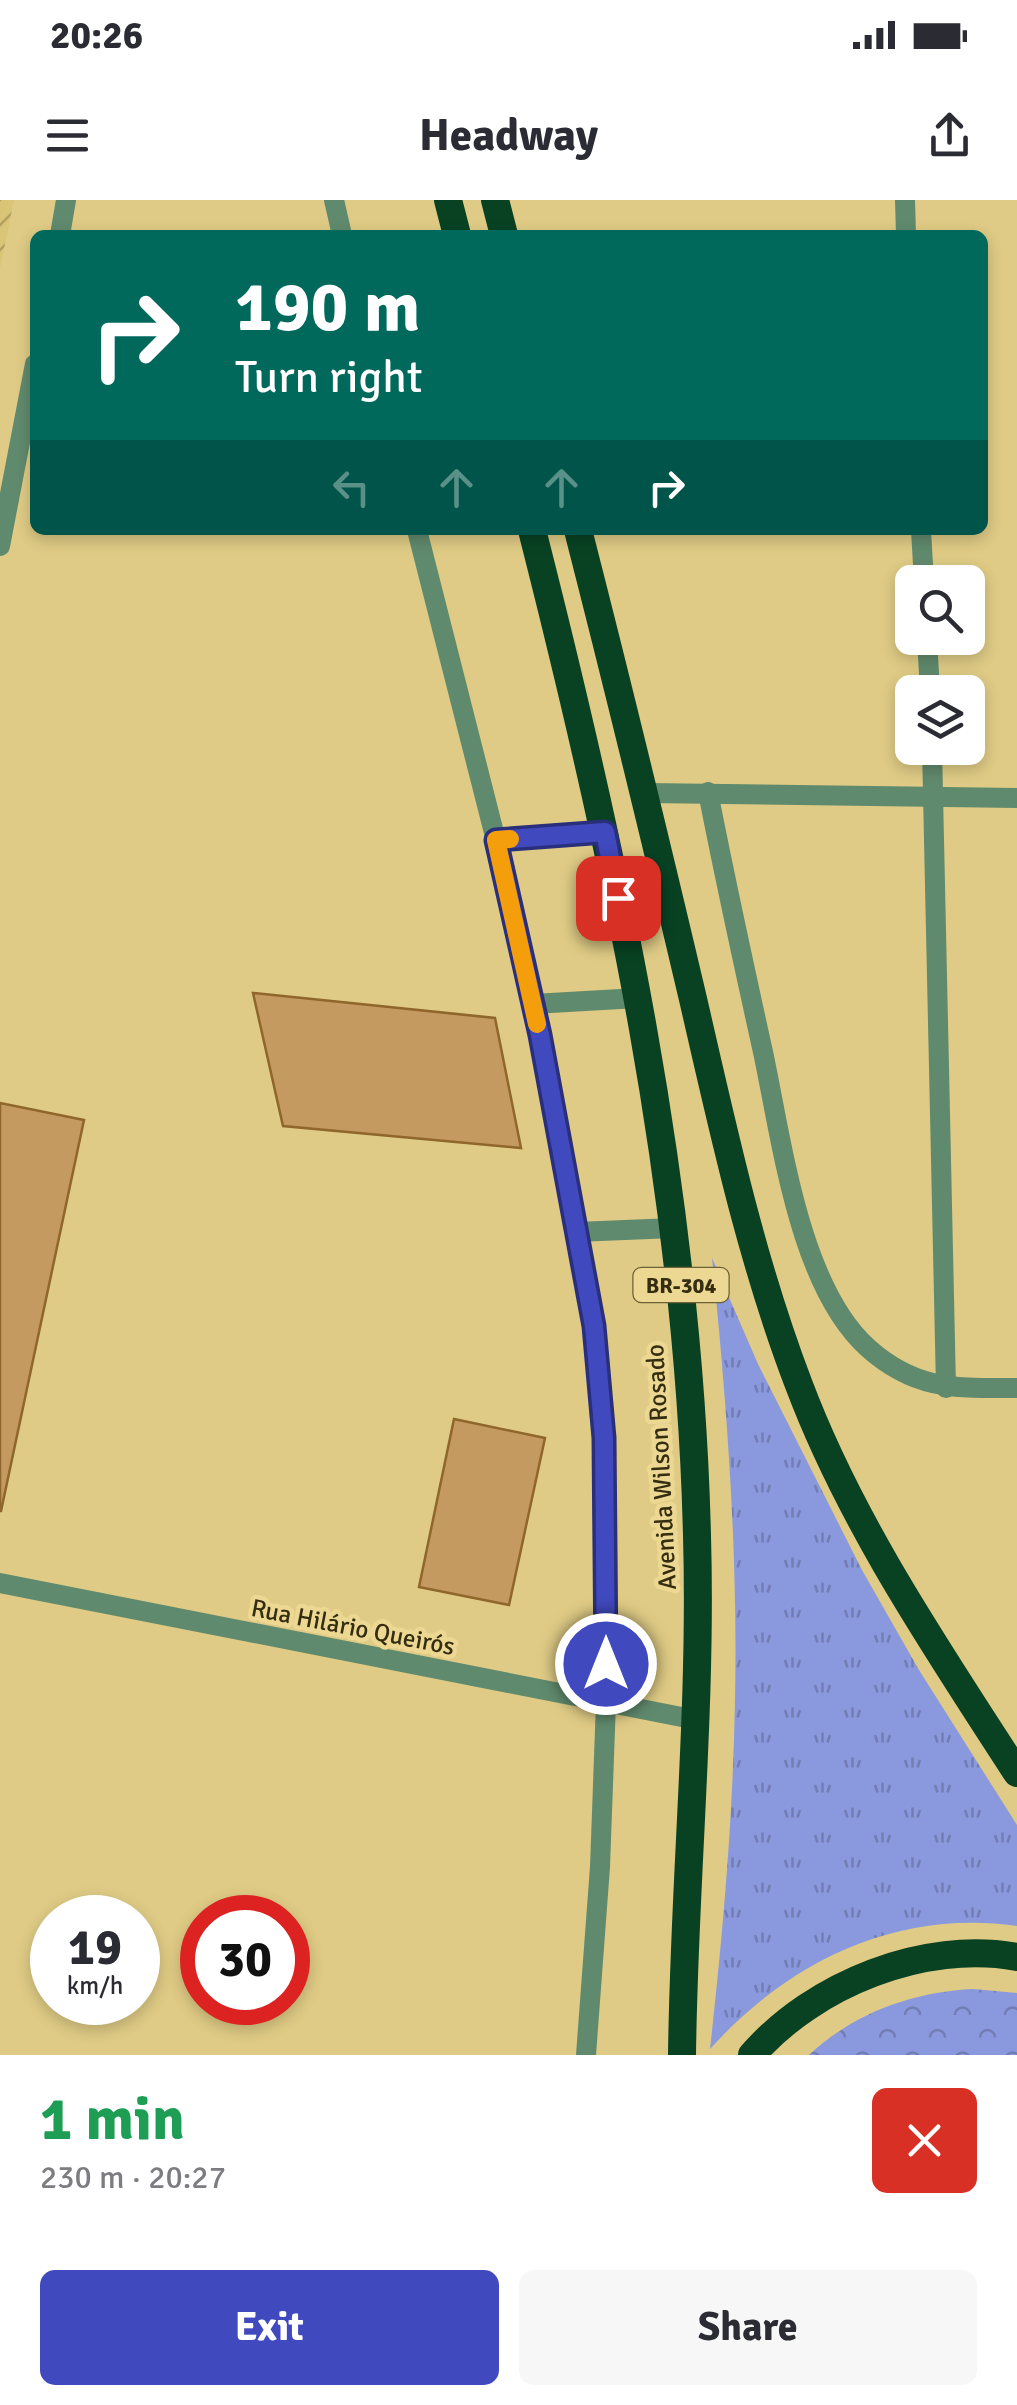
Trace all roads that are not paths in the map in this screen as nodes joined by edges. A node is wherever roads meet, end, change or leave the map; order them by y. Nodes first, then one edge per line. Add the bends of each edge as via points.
1 (66, 200) edge
2 (334, 200) edge
3 (448, 200) edge
4 (495, 200) edge
5 (904, 200) edge
6 (61, 230) edge
7 (341, 230) edge
8 (456, 230) edge
9 (503, 230) edge
10 (906, 230) edge
11 (30, 390) edge
12 (418, 535) edge
13 (533, 535) edge
14 (579, 535) edge
15 (921, 535) edge
16 (0, 546) edge
17 (923, 565) edge
18 (933, 765) edge
19 (645, 792) junction
20 (708, 792) junction
21 (935, 798) junction
22 (1017, 798) edge
23 (605, 832) junction
24 (496, 840) junction
25 (638, 998) junction
26 (533, 1004) junction
27 (674, 1228) junction
28 (576, 1232) junction
29 (946, 1388) junction
30 (1017, 1388) edge
31 (0, 1582) edge
32 (606, 1702) junction
33 (697, 1720) junction
34 (1017, 1772) edge
35 (1017, 1957) edge
36 (586, 2055) edge
37 (682, 2055) edge
38 (752, 2055) edge

1 - 6 street
2 - 7 street
3 - 8 highway
4 - 9 highway
5 - 10 street
11 - 16 street
12 - 24 street
13 - 23 highway, Avenida Wilson Rosado / BR-304
14 - 19 highway, BR-304
15 - 17 street
18 - 21 street
19 - 20 street
19 - 34 highway, BR-304 via 730,1162 799,1386 892,1573
20 - 21 street
20 - 29 street via 811,1256 843,1322 870,1350 906,1374
21 - 22 street
21 - 29 street
23 - 24 street
23 - 25 highway, Avenida Wilson Rosado / BR-304
24 - 26 street
25 - 26 street
25 - 27 highway, Avenida Wilson Rosado / BR-304
26 - 28 street
27 - 28 street
27 - 33 highway, Avenida Wilson Rosado / BR-304 via 698,1535
28 - 32 street via 594,1326 604,1438
29 - 30 street
31 - 32 street, Rua Hilário Queirós
32 - 33 street, Rua Hilário Queirós
32 - 36 street
33 - 37 highway, Avenida Wilson Rosado / BR-304
35 - 38 highway via 989,1952 903,1961 822,1996

